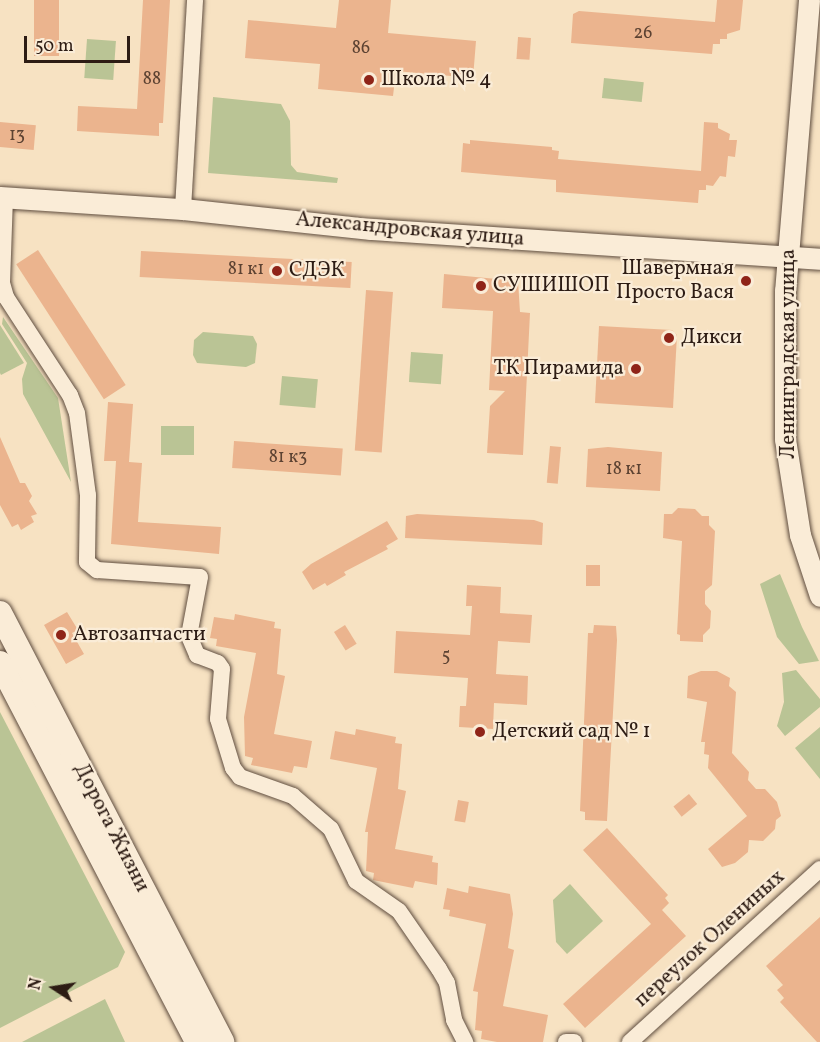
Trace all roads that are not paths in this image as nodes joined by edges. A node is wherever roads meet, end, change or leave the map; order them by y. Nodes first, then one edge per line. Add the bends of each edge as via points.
1 (195, 0) edge
2 (809, 0) edge
3 (3, 197) edge
4 (183, 209) junction
5 (788, 258) junction
6 (820, 259) edge
7 (820, 596) edge
8 (0, 613) edge
9 (0, 663) edge
10 (820, 869) edge
11 (197, 1042) edge
12 (222, 1042) edge
13 (465, 1042) edge
14 (566, 1042) edge
15 (574, 1042) edge
16 (630, 1042) edge

1 - 4 street
2 - 5 street, Ленинградская улица
3 - 4 street, Александровская улица
3 - 13 street via 2,283 6,297 70,395 77,413 88,495 87,562 97,570 200,577 189,636 197,656 218,663 222,669 218,719 233,768 240,777 293,796 331,829 356,881 399,911 439,969
4 - 5 street, Александровская улица via 371,229
5 - 6 street, Александровская улица
5 - 7 street, Ленинградская улица via 785,439 800,535
8 - 12 main road, Дорога Жизни
9 - 11 main road, Дорога Жизни
10 - 16 street, переулок Олениных
14 - 15 street

